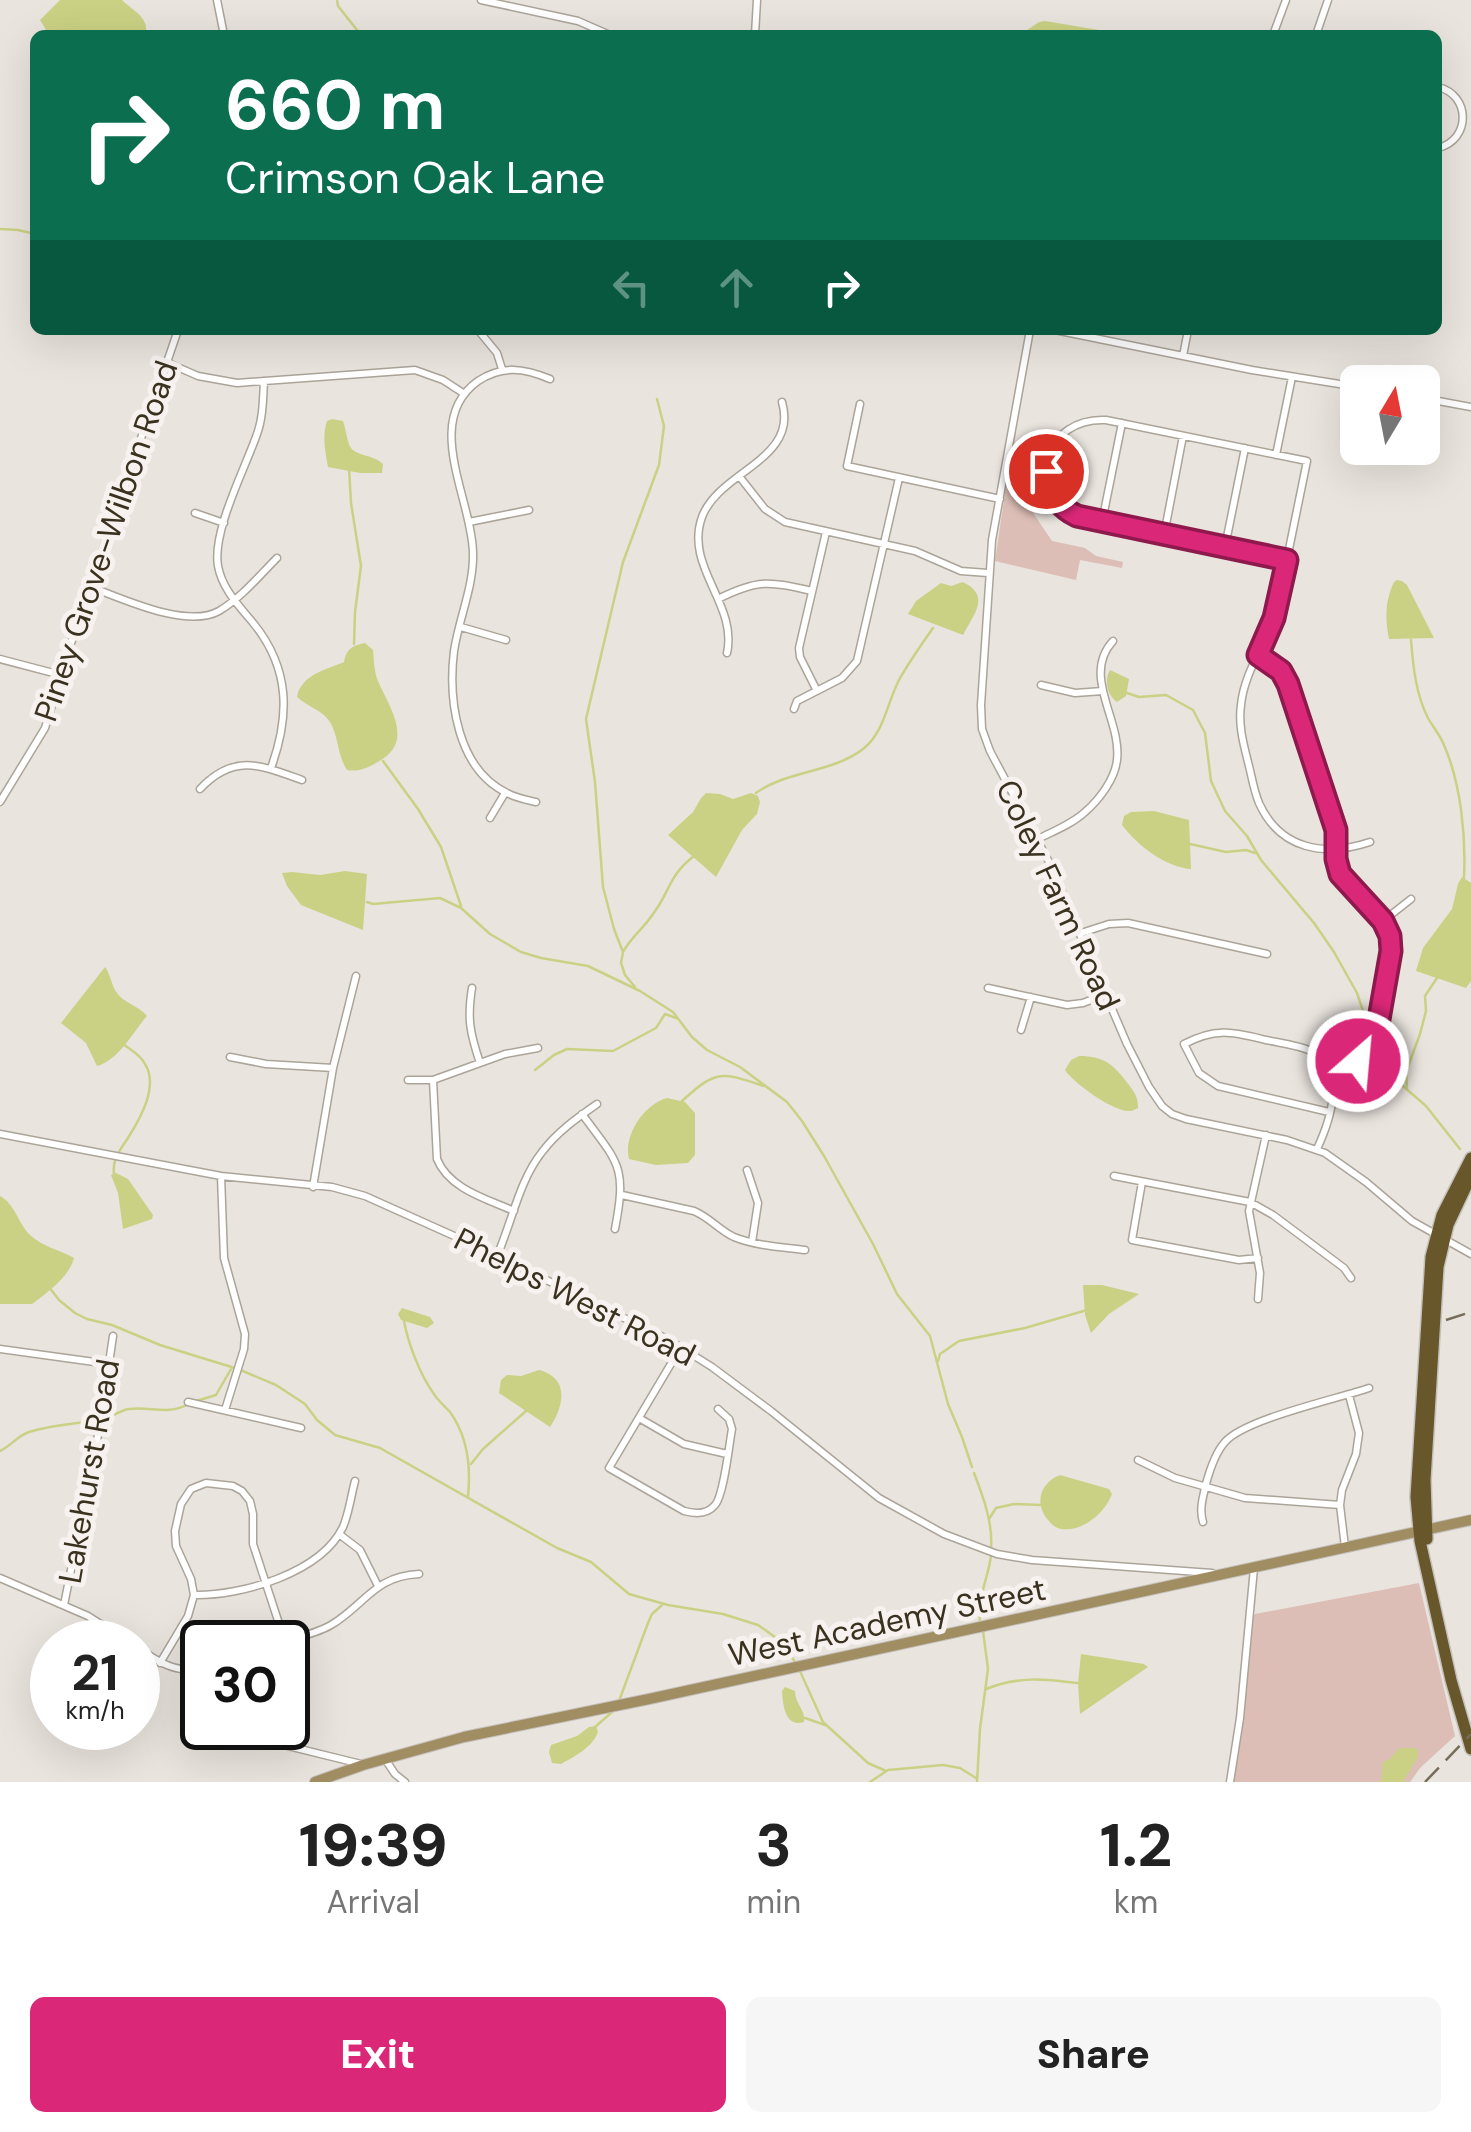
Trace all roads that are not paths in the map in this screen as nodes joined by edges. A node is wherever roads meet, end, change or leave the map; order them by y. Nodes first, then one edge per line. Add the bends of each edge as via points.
1 (216, 0) edge
2 (480, 0) edge
3 (757, 0) edge
4 (1286, 0) edge
5 (1328, 0) edge
6 (518, 4) edge
7 (223, 30) edge
8 (598, 30) edge
9 (755, 30) edge
10 (1275, 30) edge
11 (1318, 30) edge
12 (1442, 88) edge
13 (1442, 147) edge
14 (176, 335) edge
15 (484, 335) edge
16 (1029, 335) edge
17 (1079, 335) edge
18 (1187, 335) edge
19 (1182, 356) junction
20 (166, 362) junction
21 (502, 369) junction
22 (1292, 376) junction
23 (550, 378) dead end
24 (264, 381) junction
25 (1340, 384) edge
26 (463, 393) junction
27 (1440, 401) edge
28 (782, 402) dead end
29 (860, 404) dead end
30 (1471, 406) edge
31 (1122, 423) junction
32 (1183, 436) junction
33 (1245, 448) junction
34 (1276, 455) junction
35 (739, 476) junction
36 (900, 478) junction
37 (1000, 499) junction
38 (529, 510) dead end
39 (195, 513) dead end
40 (469, 522) junction
41 (1102, 522) junction
42 (224, 523) junction
43 (826, 532) junction
44 (1164, 535) junction
45 (886, 545) junction
46 (1225, 547) junction
47 (277, 558) dead end
48 (1287, 560) junction
49 (988, 573) junction
50 (91, 587) junction
51 (812, 591) junction
52 (718, 599) junction
53 (234, 600) junction
54 (460, 627) junction
55 (506, 640) dead end
56 (1113, 641) dead end
57 (727, 653) dead end
58 (1258, 655) junction
59 (0, 658) edge
60 (62, 674) junction
61 (1040, 684) dead end
62 (817, 691) junction
63 (1103, 691) junction
64 (794, 709) dead end
65 (271, 768) junction
66 (302, 780) dead end
67 (200, 789) dead end
68 (506, 792) junction
69 (0, 802) edge
70 (536, 802) dead end
71 (490, 818) dead end
72 (1038, 839) junction
73 (1370, 842) dead end
74 (1336, 850) junction
75 (1411, 898) dead end
76 (1383, 921) junction
77 (1081, 933) junction
78 (1267, 954) dead end
79 (356, 976) dead end
80 (472, 988) dead end
81 (988, 988) dead end
82 (1106, 994) junction
83 (1032, 998) junction
84 (1021, 1030) dead end
85 (538, 1048) dead end
86 (230, 1057) dead end
87 (480, 1062) junction
88 (333, 1068) junction
89 (1331, 1073) junction
90 (408, 1080) dead end
91 (433, 1080) junction
92 (596, 1104) dead end
93 (1329, 1112) junction
94 (582, 1114) junction
95 (0, 1134) edge
96 (1266, 1135) junction
97 (1318, 1150) junction
98 (1471, 1158) edge
99 (747, 1170) dead end
100 (221, 1176) junction
101 (1114, 1176) dead end
102 (1471, 1176) edge
103 (1142, 1182) junction
104 (313, 1186) junction
105 (622, 1195) junction
106 (1250, 1202) junction
107 (514, 1211) junction
108 (615, 1229) dead end
109 (1439, 1238) junction
110 (752, 1242) junction
111 (805, 1250) dead end
112 (1471, 1254) edge
113 (498, 1256) junction
114 (1258, 1258) junction
115 (1351, 1278) dead end
116 (1258, 1299) dead end
117 (113, 1336) dead end
118 (681, 1347) junction
119 (0, 1349) edge
120 (109, 1364) junction
121 (1369, 1388) dead end
122 (1349, 1395) junction
123 (188, 1402) dead end
124 (718, 1409) dead end
125 (225, 1410) junction
126 (640, 1418) junction
127 (301, 1428) dead end
128 (727, 1454) junction
129 (1138, 1460) dead end
130 (355, 1482) dead end
131 (1206, 1487) junction
132 (1340, 1506) junction
133 (1471, 1520) edge
134 (1204, 1522) dead end
135 (1422, 1530) junction
136 (339, 1534) junction
137 (1345, 1547) junction
138 (1254, 1568) junction
139 (419, 1574) dead end
140 (1224, 1574) junction
141 (0, 1578) edge
142 (265, 1582) junction
143 (378, 1586) junction
144 (194, 1595) junction
145 (64, 1606) junction
146 (92, 1620) edge
147 (276, 1620) edge
148 (310, 1633) edge
149 (160, 1663) joint
150 (180, 1670) edge
151 (1471, 1733) edge
152 (1471, 1749) edge
153 (305, 1750) edge
154 (385, 1760) junction
155 (362, 1764) junction
156 (315, 1782) edge
157 (405, 1782) edge
158 (1230, 1782) edge

1 - 7 street
2 - 6 street
3 - 9 street
4 - 10 street
5 - 11 street
6 - 8 street
12 - 13 street via 1458,96 1466,116 1458,138
14 - 20 street, Piney Grove-Wilbon Road
15 - 21 street
16 - 37 street, Coley Farm Road
17 - 19 street
18 - 19 street
19 - 22 street
20 - 24 street via 210,380
20 - 50 street, Piney Grove-Wilbon Road
21 - 23 street
21 - 26 street
22 - 25 street
22 - 34 street
24 - 26 street via 415,370
24 - 42 street via 261,420
26 - 40 street via 451,441
27 - 30 street
28 - 35 street via 778,440
29 - 36 street via 847,466
31 - 32 street
31 - 41 street
31 - 41 street via 1096,419 1070,426 1046,462 1059,503
32 - 33 street
32 - 44 street
33 - 34 street
33 - 46 street
34 - 48 street via 1307,461
35 - 43 street via 785,522
35 - 52 street via 708,504 699,526 700,558
36 - 37 street
36 - 45 street
37 - 49 street, Coley Farm Road
38 - 40 street
39 - 42 street
40 - 54 street via 473,564
41 - 44 street
42 - 53 street via 218,564
43 - 45 street
43 - 51 street
44 - 46 street
45 - 49 street via 961,571
45 - 62 street via 857,661
46 - 48 street
47 - 53 street
48 - 58 street
49 - 72 street, Coley Farm Road via 982,729
50 - 53 street via 178,616 216,613
50 - 60 street, Piney Grove-Wilbon Road
51 - 52 street via 762,583
51 - 62 street via 799,648
52 - 57 street via 729,626
53 - 65 street via 265,638 284,692
54 - 55 street
54 - 68 street via 454,650 460,734 483,773
56 - 63 street via 1103,656
58 - 74 street via 1288,684 1336,830
58 - 74 street via 1240,717 1257,797 1284,835 1310,848
59 - 60 street
60 - 69 street, Piney Grove-Wilbon Road via 45,728
61 - 63 street via 1075,693
62 - 64 street
63 - 72 street via 1117,750 1114,772 1083,814
65 - 66 street
65 - 67 street via 226,768
68 - 70 street
68 - 71 street
72 - 77 street, Coley Farm Road
73 - 74 street
74 - 76 street via 1342,878
75 - 76 street
76 - 89 street via 1391,951 1375,1041 1364,1057
77 - 78 street via 1128,923
77 - 82 street, Coley Farm Road
79 - 88 street
80 - 87 street via 468,1016
81 - 83 street
82 - 83 street via 1073,1005
82 - 96 street, Coley Farm Road via 1165,1109
83 - 84 street
85 - 87 street
86 - 88 street
87 - 91 street
88 - 104 street
89 - 93 street
89 - 93 street via 1310,1051 1231,1032 1184,1044 1199,1073 1218,1086
90 - 91 street
91 - 107 street via 442,1171
92 - 94 street
93 - 97 street
94 - 105 street via 617,1162
94 - 107 street via 540,1154
95 - 100 street, Phelps West Road
96 - 97 street, Coley Farm Road
96 - 106 street
97 - 109 street, Coley Farm Road
98 - 109 highway via 1450,1196
99 - 110 street via 758,1204
100 - 104 street, Phelps West Road
100 - 125 street via 224,1258 245,1334
101 - 103 street
102 - 109 highway
103 - 106 street
103 - 114 street via 1132,1240
104 - 113 street, Phelps West Road via 365,1196
105 - 108 street
105 - 110 street via 694,1211
106 - 114 street
106 - 115 street
107 - 113 street
109 - 112 street, Coley Farm Road
109 - 135 highway via 1428,1286 1417,1474
110 - 111 street
113 - 118 street, Phelps West Road
114 - 116 street
117 - 120 street, Lakehurst Road
118 - 126 street
118 - 140 street, Phelps West Road via 880,1498 929,1527 1032,1560
119 - 120 street
120 - 145 street, Lakehurst Road
121 - 122 street
122 - 131 street via 1239,1430 1218,1452
122 - 132 street via 1359,1433
123 - 125 street
124 - 128 street via 732,1429
125 - 127 street
126 - 128 street via 694,1448
126 - 128 street via 610,1468 684,1511 695,1514 715,1505
129 - 131 street
130 - 136 street
131 - 132 street via 1245,1498
131 - 134 street
132 - 137 street
133 - 135 main road, West Academy Street
135 - 137 main road, West Academy Street
135 - 151 highway
135 - 152 highway
136 - 142 street via 306,1567
136 - 143 street via 360,1550
137 - 138 main road, West Academy Street
138 - 140 main road, West Academy Street
138 - 158 street
139 - 143 street
140 - 154 main road, West Academy Street via 464,1737
141 - 145 street
142 - 144 street
142 - 144 street via 250,1501 233,1486 206,1483 186,1494 176,1532
142 - 147 street
143 - 148 street via 332,1625
144 - 149 street
145 - 146 street
149 - 150 street
153 - 155 street
154 - 155 main road, West Academy Street
154 - 157 street
155 - 156 main road, West Academy Street

